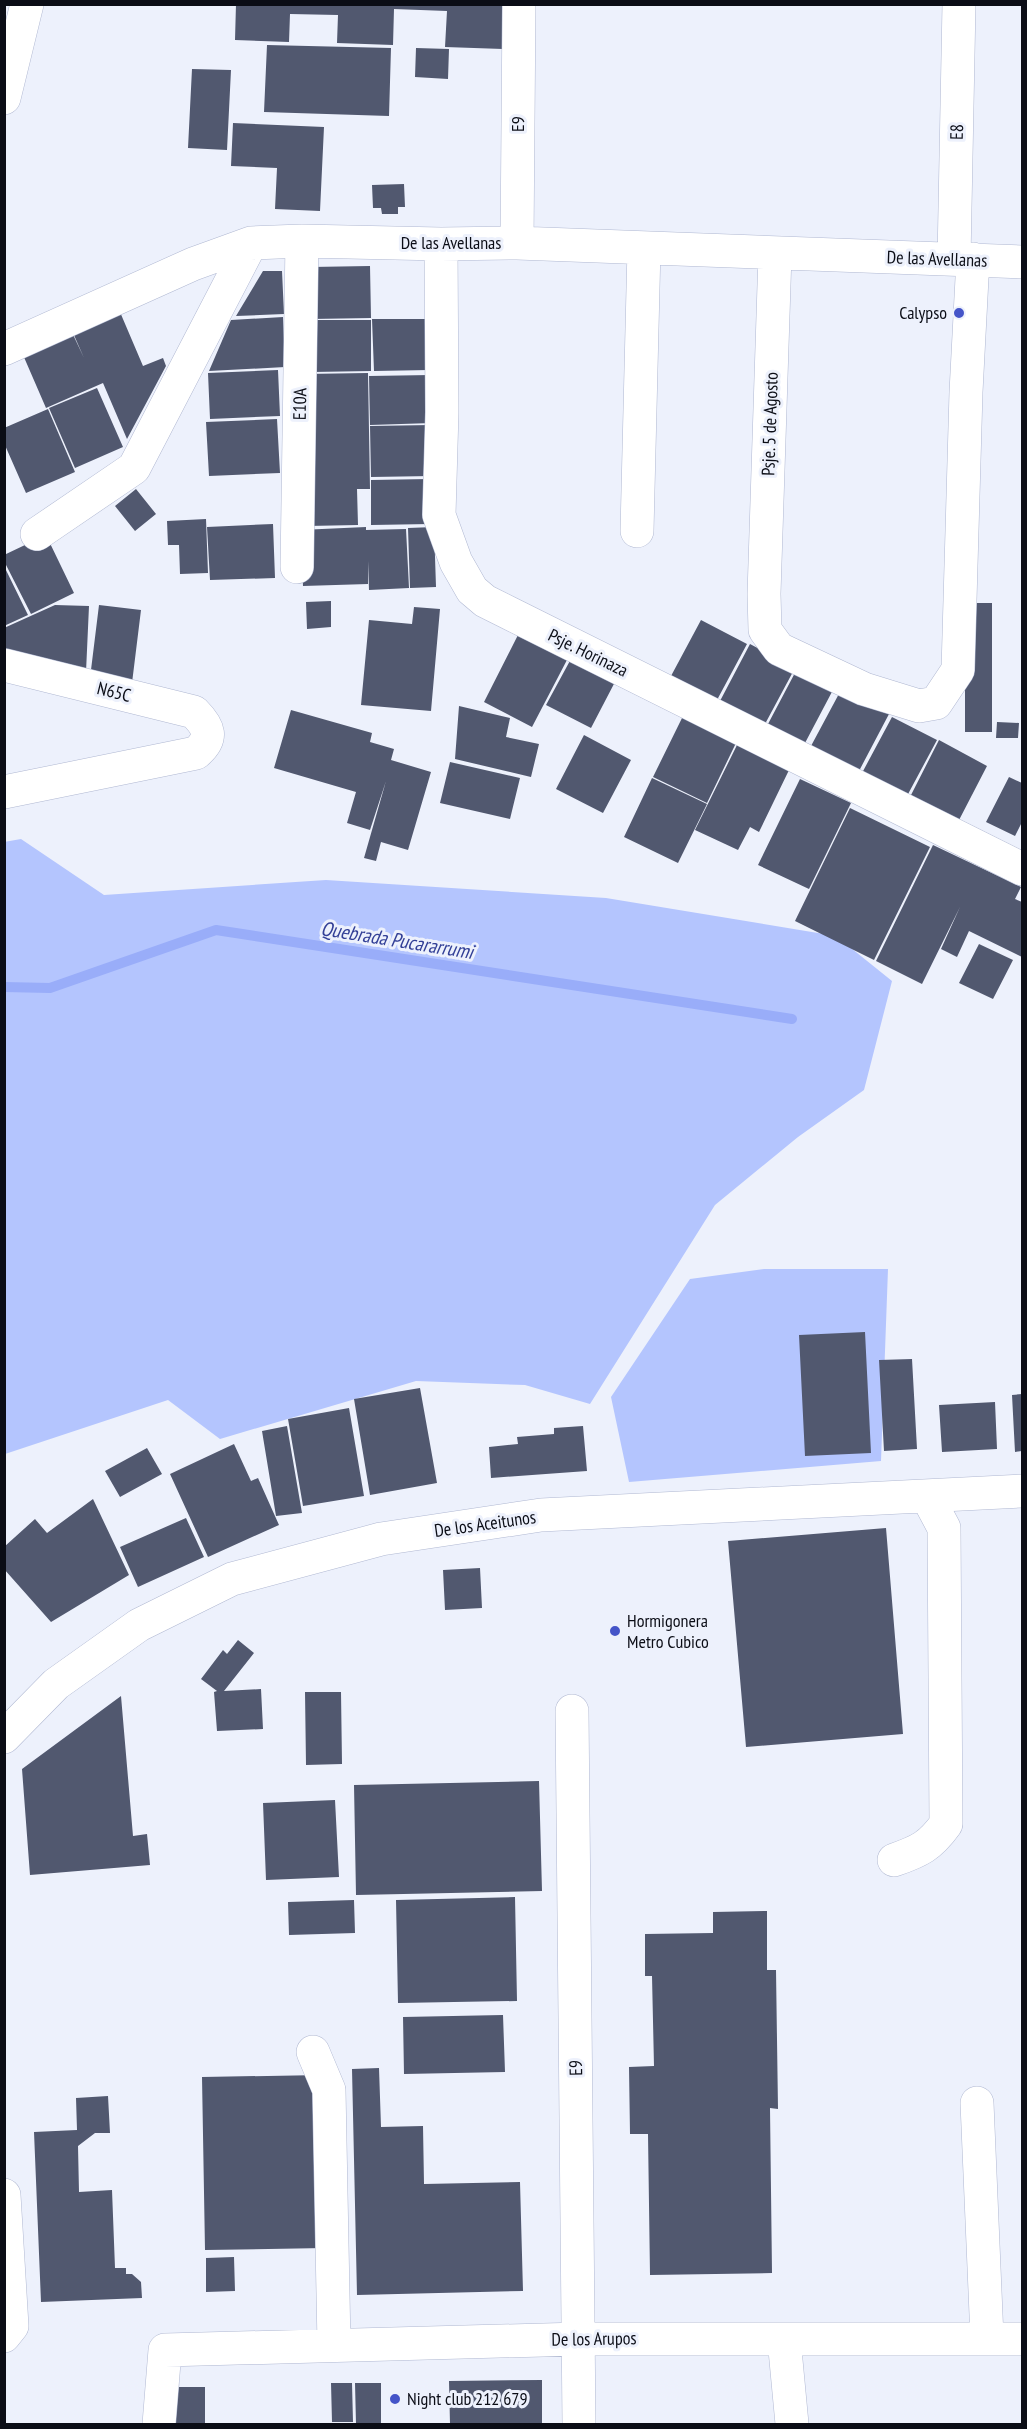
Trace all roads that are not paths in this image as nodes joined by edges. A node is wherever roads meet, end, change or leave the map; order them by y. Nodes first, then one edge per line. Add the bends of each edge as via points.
1 (27, 4) edge
2 (519, 4) edge
3 (959, 4) edge
4 (4, 98) edge
5 (302, 241) junction
6 (251, 243) junction
7 (517, 243) junction
8 (441, 244) junction
9 (644, 248) junction
10 (775, 254) junction
11 (964, 259) junction
12 (1023, 262) edge
13 (4, 349) edge
14 (637, 531) dead end
15 (37, 534) dead end
16 (297, 567) dead end
17 (764, 594) joint
18 (4, 665) edge
19 (4, 792) edge
20 (1023, 869) edge
21 (1023, 1491) edge
22 (927, 1496) junction
23 (572, 1711) dead end
24 (4, 1737) edge
25 (894, 1860) dead end
26 (313, 2052) dead end
27 (977, 2103) dead end
28 (4, 2195) edge
29 (8, 2331) edge
30 (579, 2338) junction
31 (987, 2338) junction
32 (784, 2339) junction
33 (1023, 2339) edge
34 (334, 2345) junction
35 (159, 2424) edge
36 (579, 2424) edge
37 (792, 2424) edge

1 - 4 street
2 - 7 street, E9
3 - 11 street, E8
5 - 6 street, De las Avellanas
5 - 8 street, De las Avellanas
5 - 16 street, E10A
6 - 13 street, De las Avellanas via 193,264
6 - 15 street via 134,468
7 - 8 street, De las Avellanas
7 - 9 street, De las Avellanas
8 - 20 street, Psje. Horinaza via 439,515 456,562 472,590 509,614
9 - 10 street, De las Avellanas
9 - 14 street
10 - 11 street, De las Avellanas
10 - 17 street, Psje. 5 de Agosto
11 - 12 street, De las Avellanas
11 - 17 street, E8 via 966,392 958,670 936,703 919,706 864,689 779,650 765,630
18 - 19 street, N65C via 194,712 207,729 204,746 196,753
21 - 22 street, De los Aceitunos
22 - 24 street, De los Aceitunos via 541,1515 381,1539 232,1579 139,1625 56,1684
22 - 25 street via 944,1528 946,1824 933,1843
23 - 30 street, E9
26 - 34 street via 329,2090
27 - 31 street
28 - 29 street
30 - 32 street, De los Arupos
30 - 34 street, De los Arupos
30 - 36 street, E9
31 - 32 street, De los Arupos
31 - 33 street, De los Arupos
32 - 37 street
34 - 35 street, De los Arupos via 165,2350

